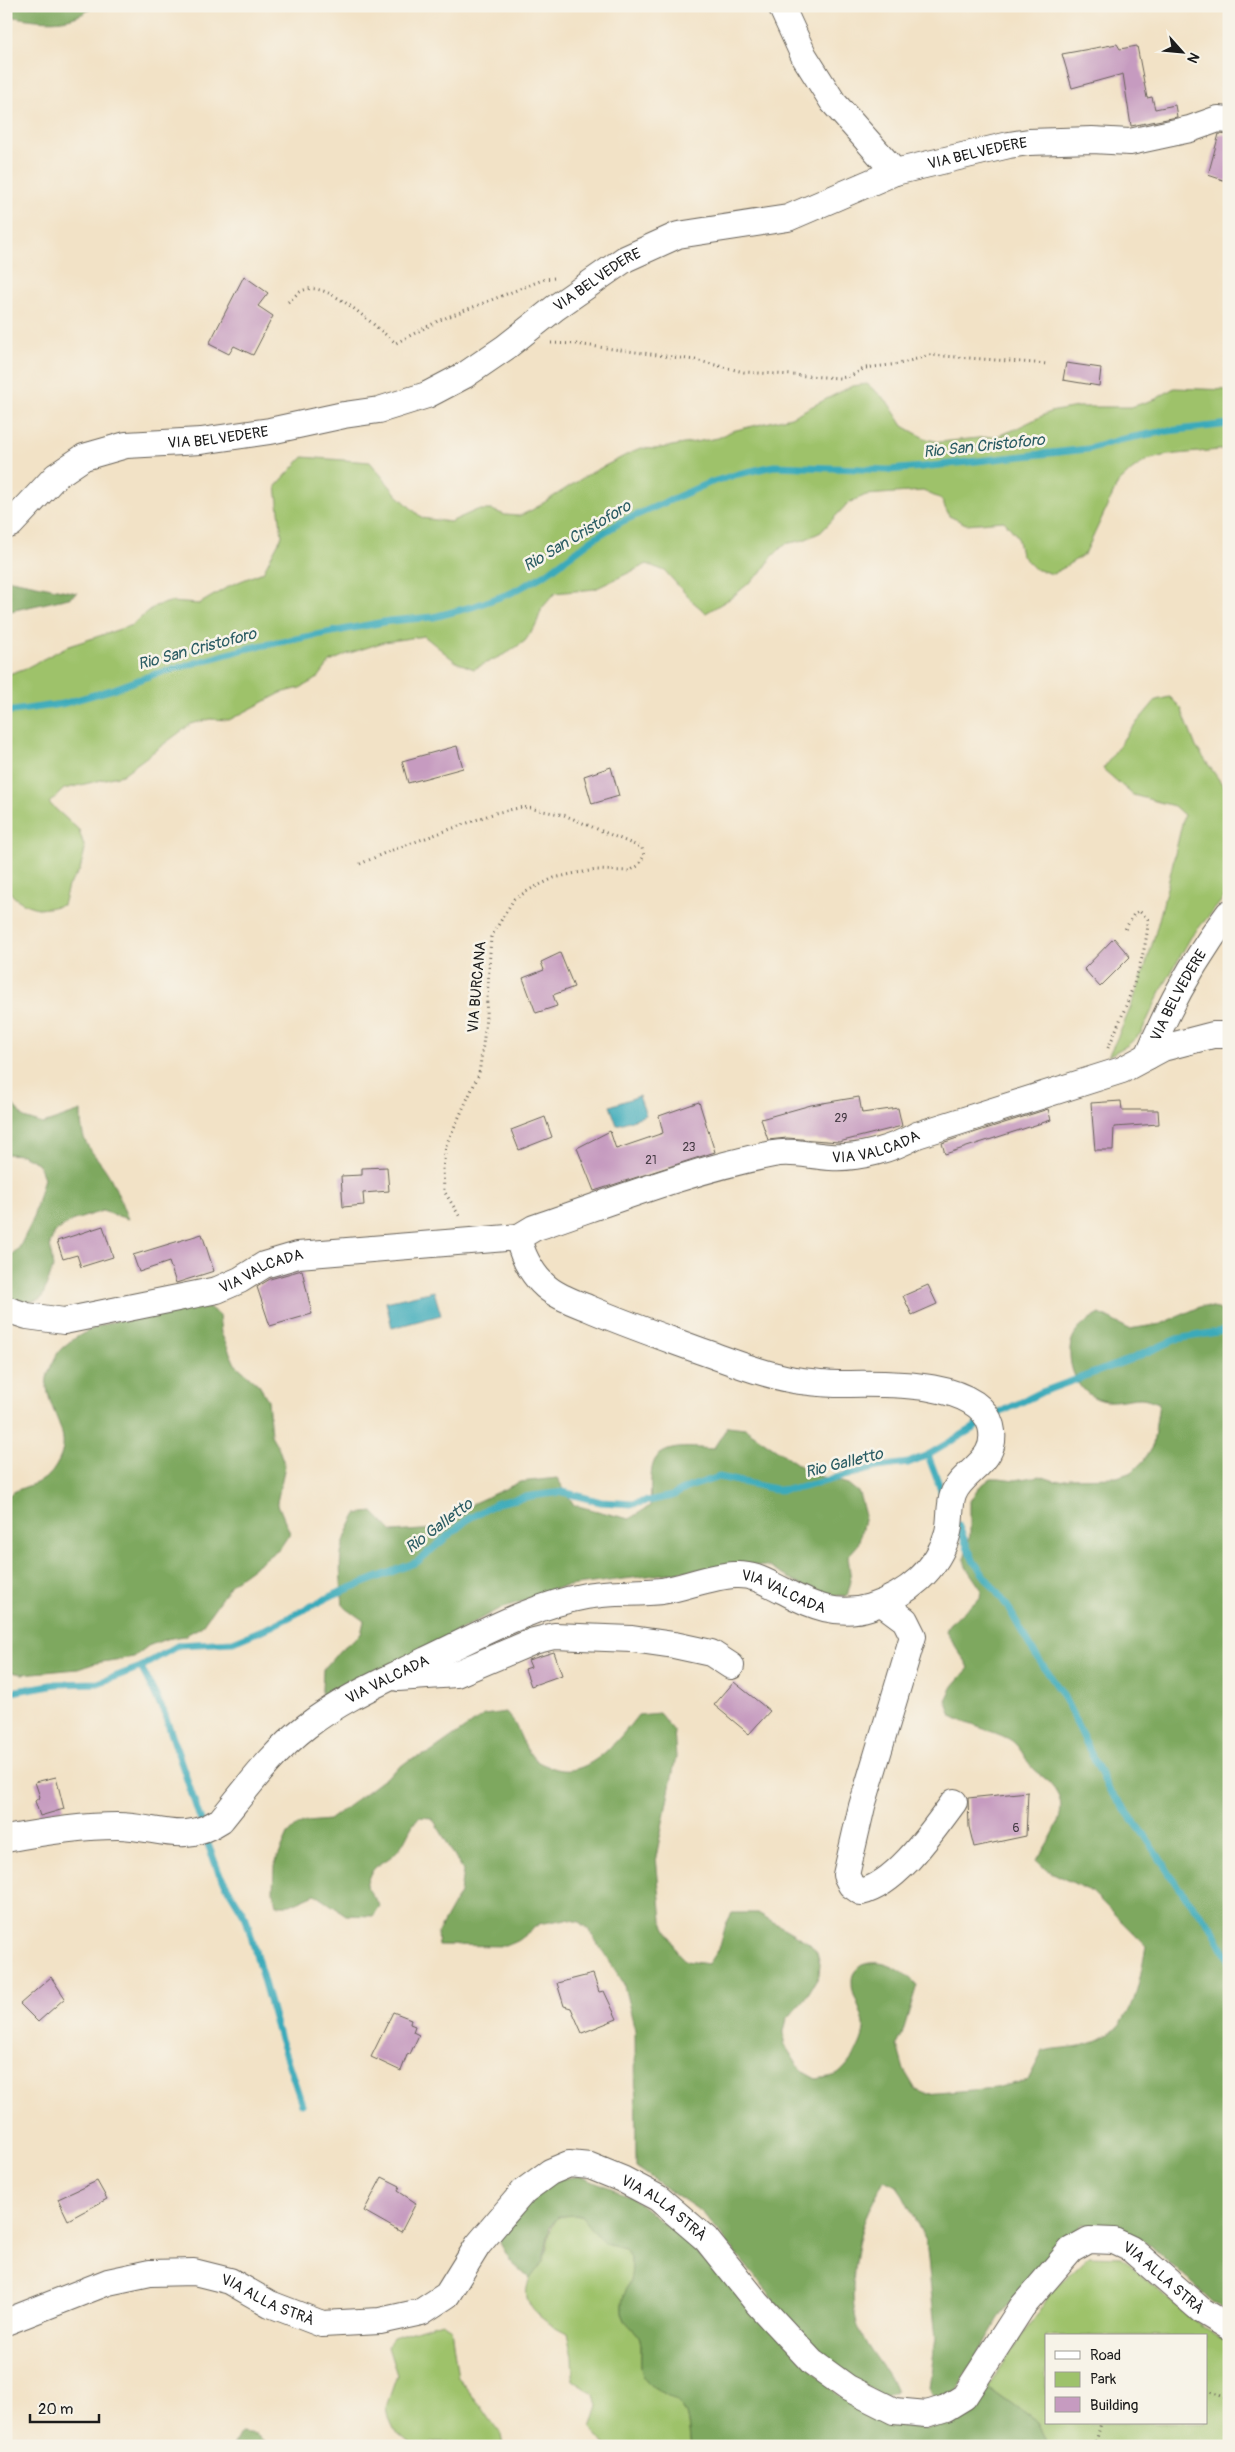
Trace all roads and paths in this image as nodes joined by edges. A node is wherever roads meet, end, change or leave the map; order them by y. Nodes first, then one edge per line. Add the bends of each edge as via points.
1 (781, 6) edge
2 (1229, 120) edge
3 (895, 172) junction
4 (590, 282) junction
5 (288, 302) dead end
6 (545, 343) dead end
7 (1048, 364) dead end
8 (6, 526) edge
9 (360, 864) dead end
10 (1229, 913) edge
11 (1124, 931) dead end
12 (1229, 1035) edge
13 (1148, 1056) junction
14 (1092, 1080) junction
15 (519, 1237) junction
16 (483, 1241) junction
17 (6, 1308) edge
18 (882, 1603) junction
19 (731, 1666) dead end
20 (388, 1679) junction
21 (954, 1802) dead end
22 (6, 1839) edge
23 (6, 2322) edge
24 (1229, 2327) edge
25 (1208, 2391) edge
26 (1229, 2399) edge
27 (1101, 2424) edge
28 (1095, 2446) edge

1 - 3 street via 804,56 833,102
2 - 3 street, VIA BELVEDERE via 1218,119 1190,129 1130,142 1092,140 1009,145
3 - 4 street, VIA BELVEDERE via 788,218 678,235 625,259
4 - 5 path via 562,277 545,278 440,320 396,343 368,318 319,289 304,290
4 - 8 street, VIA BELVEDERE via 506,348 427,395 379,410 270,431 201,441 126,445 84,457 56,476 39,497
6 - 7 path via 695,360 744,372 840,378 865,368 899,364 930,355
9 - 16 path, VIA BURCANA via 495,813 523,808 564,815 642,848 644,856 638,866 629,871 597,870 554,878 514,899 492,937 479,1074 446,1145 443,1168 444,1191 453,1208
10 - 13 street, VIA BELVEDERE via 1184,980
11 - 14 path via 1139,911 1148,919 1148,932 1128,1001
12 - 13 street, VIA VALCADA via 1188,1040
13 - 14 street, VIA VALCADA via 1122,1070
14 - 15 street, VIA VALCADA via 917,1135 897,1146 833,1158 776,1153 687,1176 534,1228
15 - 16 street, VIA VALCADA
15 - 18 street, VIA VALCADA via 524,1256 541,1283 616,1320 768,1374 837,1384 877,1383 930,1388 958,1396 984,1412 992,1428 991,1444 978,1467 952,1495 944,1545 921,1579
16 - 17 street, VIA VALCADA via 298,1255 264,1265 216,1290 64,1321 27,1316
18 - 20 street, VIA VALCADA via 844,1612 825,1609 756,1576 736,1574 666,1590 587,1596 528,1614
18 - 21 street via 905,1620 914,1636 862,1806 846,1875 851,1885 861,1892 872,1889 892,1874 930,1834
19 - 20 street via 711,1653 674,1644 554,1636 534,1641 456,1674
20 - 22 street, VIA VALCADA via 342,1703 303,1729 221,1820 206,1830 180,1835 118,1826
23 - 24 street, VIA ALLA STRÀ via 108,2282 150,2273 194,2272 230,2281 270,2304 322,2324 380,2321 421,2312 447,2295 478,2245 524,2191 550,2172 570,2164 590,2166 658,2198 706,2239 758,2304 812,2362 848,2388 894,2411 927,2414 964,2397 1022,2307 1071,2250 1089,2240 1114,2241 1131,2250 1201,2310
25 - 26 path
27 - 28 path

